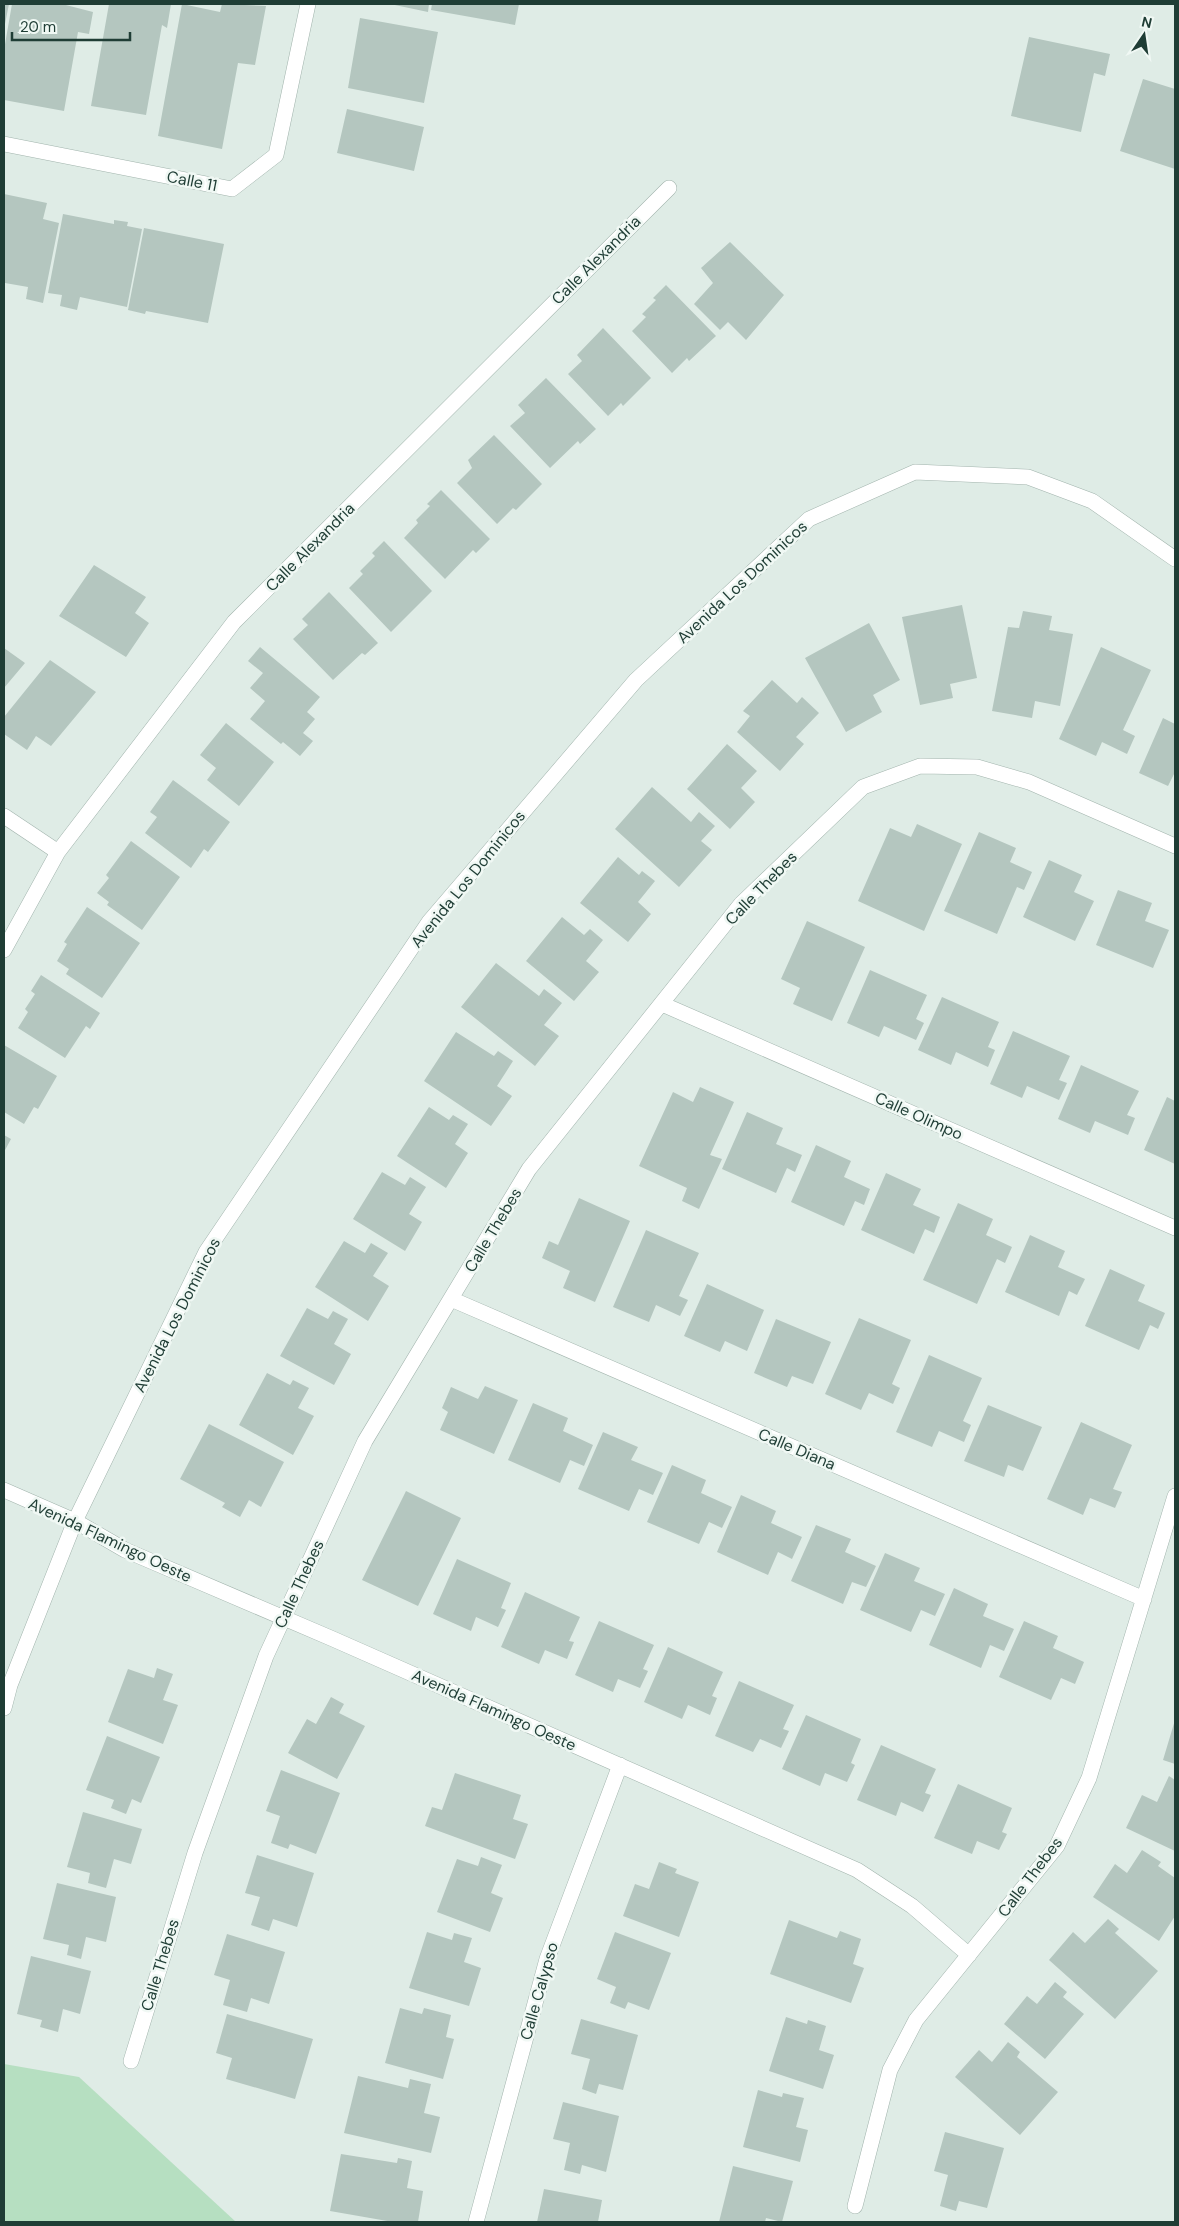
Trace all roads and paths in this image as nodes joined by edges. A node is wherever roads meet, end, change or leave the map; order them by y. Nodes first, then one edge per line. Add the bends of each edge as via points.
1 (308, 4) edge
2 (4, 144) edge
3 (669, 188) dead end
4 (1175, 559) edge
5 (4, 816) edge
6 (1175, 846) edge
7 (58, 852) junction
8 (4, 950) edge
9 (662, 1004) junction
10 (1175, 1228) edge
11 (451, 1298) junction
12 (4, 1490) edge
13 (1175, 1496) edge
14 (75, 1520) junction
15 (1144, 1599) junction
16 (283, 1617) junction
17 (4, 1708) edge
18 (620, 1765) junction
19 (969, 1955) junction
20 (131, 2060) dead end
21 (855, 2206) dead end
22 (476, 2222) edge

1 - 2 street, Calle 11 via 276,155 232,189
3 - 7 street, Calle Alexandria via 234,622
4 - 14 street, Avenida Los Dominicos via 1092,501 1028,477 915,472 809,519 636,680 429,922 206,1252
5 - 7 street
6 - 9 street, Calle Thebes via 1029,782 977,767 920,766 863,787 741,904
7 - 8 street, Calle Alexandria
9 - 10 street, Calle Olimpo
9 - 11 street, Calle Thebes via 529,1170
11 - 15 street, Calle Diana
11 - 16 street, Calle Thebes via 365,1440
12 - 14 street, Avenida Flamingo Oeste
13 - 15 street, Calle Thebes
14 - 16 street, Avenida Flamingo Oeste via 125,1550
14 - 17 street, Avenida Los Dominicos via 10,1685
15 - 19 street, Calle Thebes via 1089,1778 1057,1846
16 - 18 street, Avenida Flamingo Oeste
16 - 20 street, Calle Thebes via 195,1853
18 - 19 street, Avenida Flamingo Oeste via 857,1870 912,1906
18 - 22 street, Calle Calypso via 547,1959
19 - 21 street, Calle Thebes via 916,2020 890,2070

